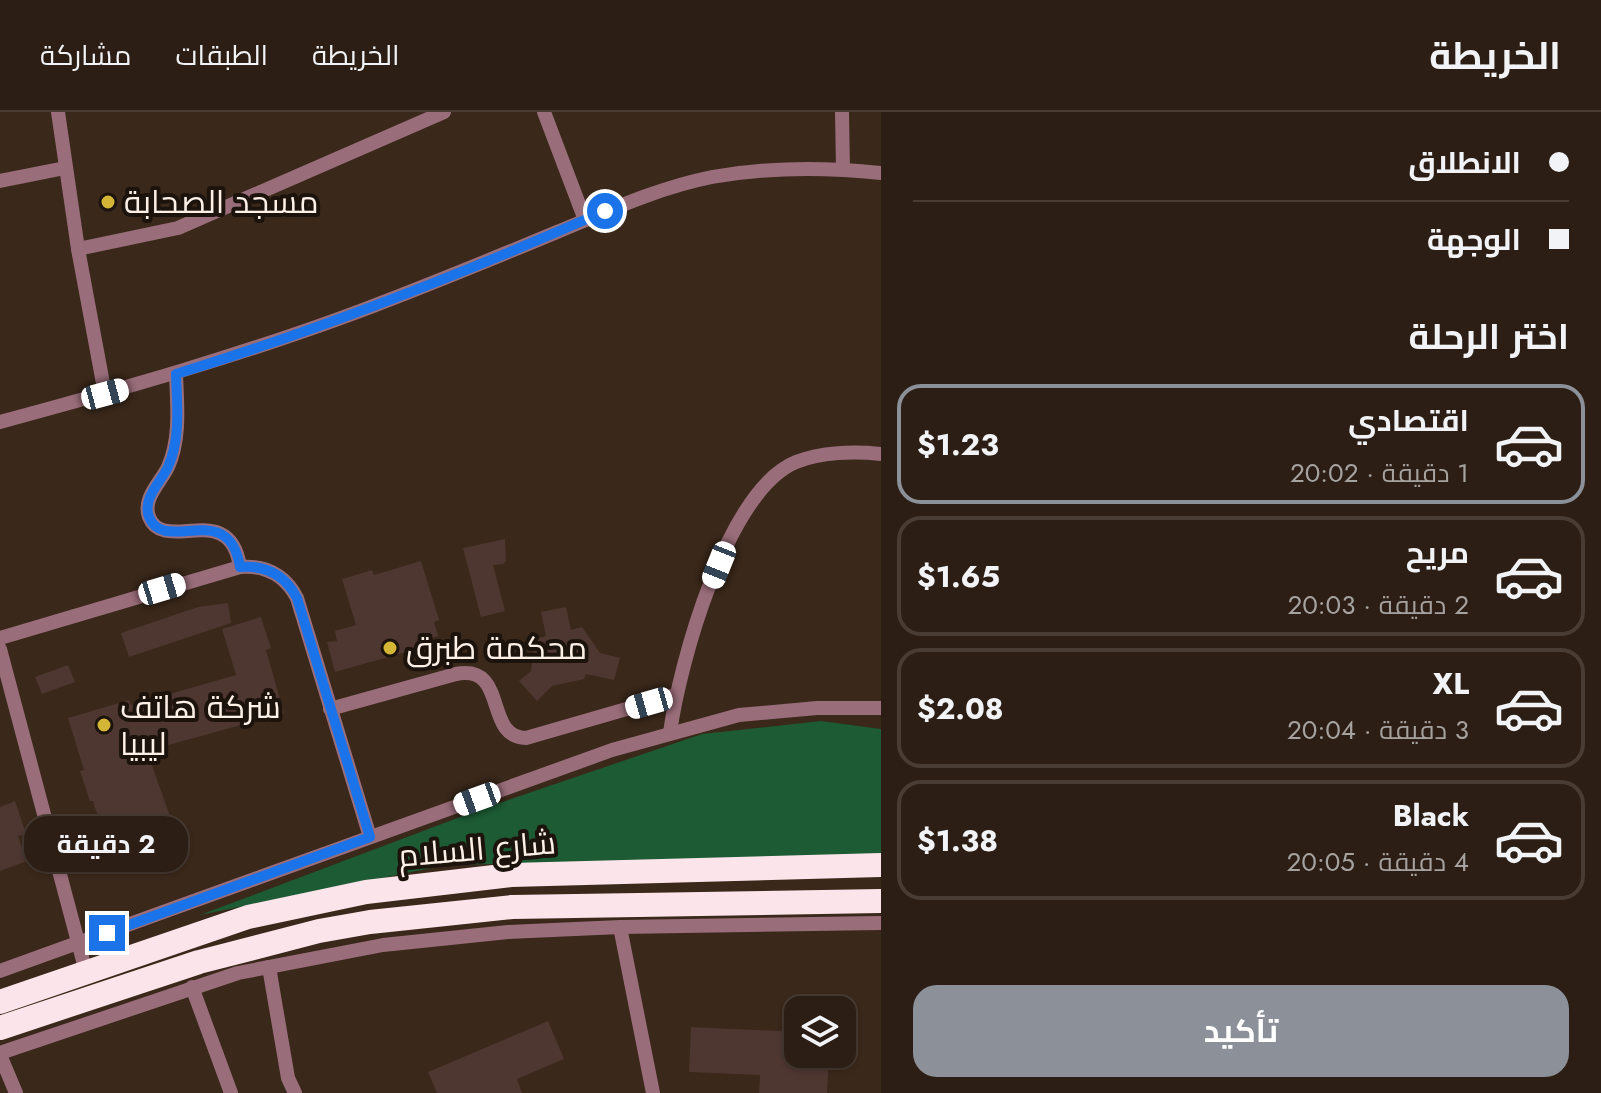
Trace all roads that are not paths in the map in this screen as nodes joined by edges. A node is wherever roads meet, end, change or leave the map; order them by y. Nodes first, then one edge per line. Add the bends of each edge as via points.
1 (59, 112) edge
2 (444, 112) edge
3 (544, 112) edge
4 (842, 112) edge
5 (65, 168) junction
6 (843, 169) junction
7 (881, 173) edge
8 (0, 181) edge
9 (585, 220) junction
10 (78, 249) junction
11 (176, 374) junction
12 (105, 394) junction
13 (0, 422) edge
14 (881, 454) edge
15 (240, 567) junction
16 (0, 638) edge
17 (0, 649) edge
18 (675, 695) junction
19 (881, 708) edge
20 (330, 709) junction
21 (670, 733) junction
22 (370, 837) junction
23 (881, 865) edge
24 (881, 901) edge
25 (881, 923) edge
26 (620, 927) junction
27 (78, 943) junction
28 (269, 967) junction
29 (0, 971) edge
30 (86, 972) junction
31 (192, 987) junction
32 (0, 1002) edge
33 (0, 1028) edge
34 (0, 1054) edge
35 (16, 1093) edge
36 (231, 1093) edge
37 (295, 1093) edge
38 (653, 1093) edge

1 - 5 street
2 - 10 street via 178,228
3 - 9 street
4 - 6 street
5 - 8 street
5 - 10 street
6 - 7 street
6 - 9 street via 754,171 711,178 667,188
9 - 11 street via 285,339
10 - 12 street
11 - 12 street
11 - 15 street via 173,449 150,496 149,517 163,530 216,530 233,545
12 - 13 street
14 - 18 street via 835,454 795,462 757,493 719,565
15 - 16 street
15 - 20 street via 265,568 292,588
17 - 27 street
18 - 20 street via 526,738 504,728 489,685 469,673
18 - 21 street
19 - 21 street via 739,715
20 - 22 street
21 - 22 street
22 - 27 street
23 - 30 highway, شارع السلام via 511,875 431,883 248,917
24 - 33 highway, شارع السلام via 512,907 370,922 199,962
25 - 26 street
26 - 28 street via 383,945
26 - 38 street
27 - 29 street
27 - 30 street
28 - 31 street
28 - 37 street
30 - 32 highway, شارع السلام
31 - 34 street
31 - 36 street
34 - 35 street

